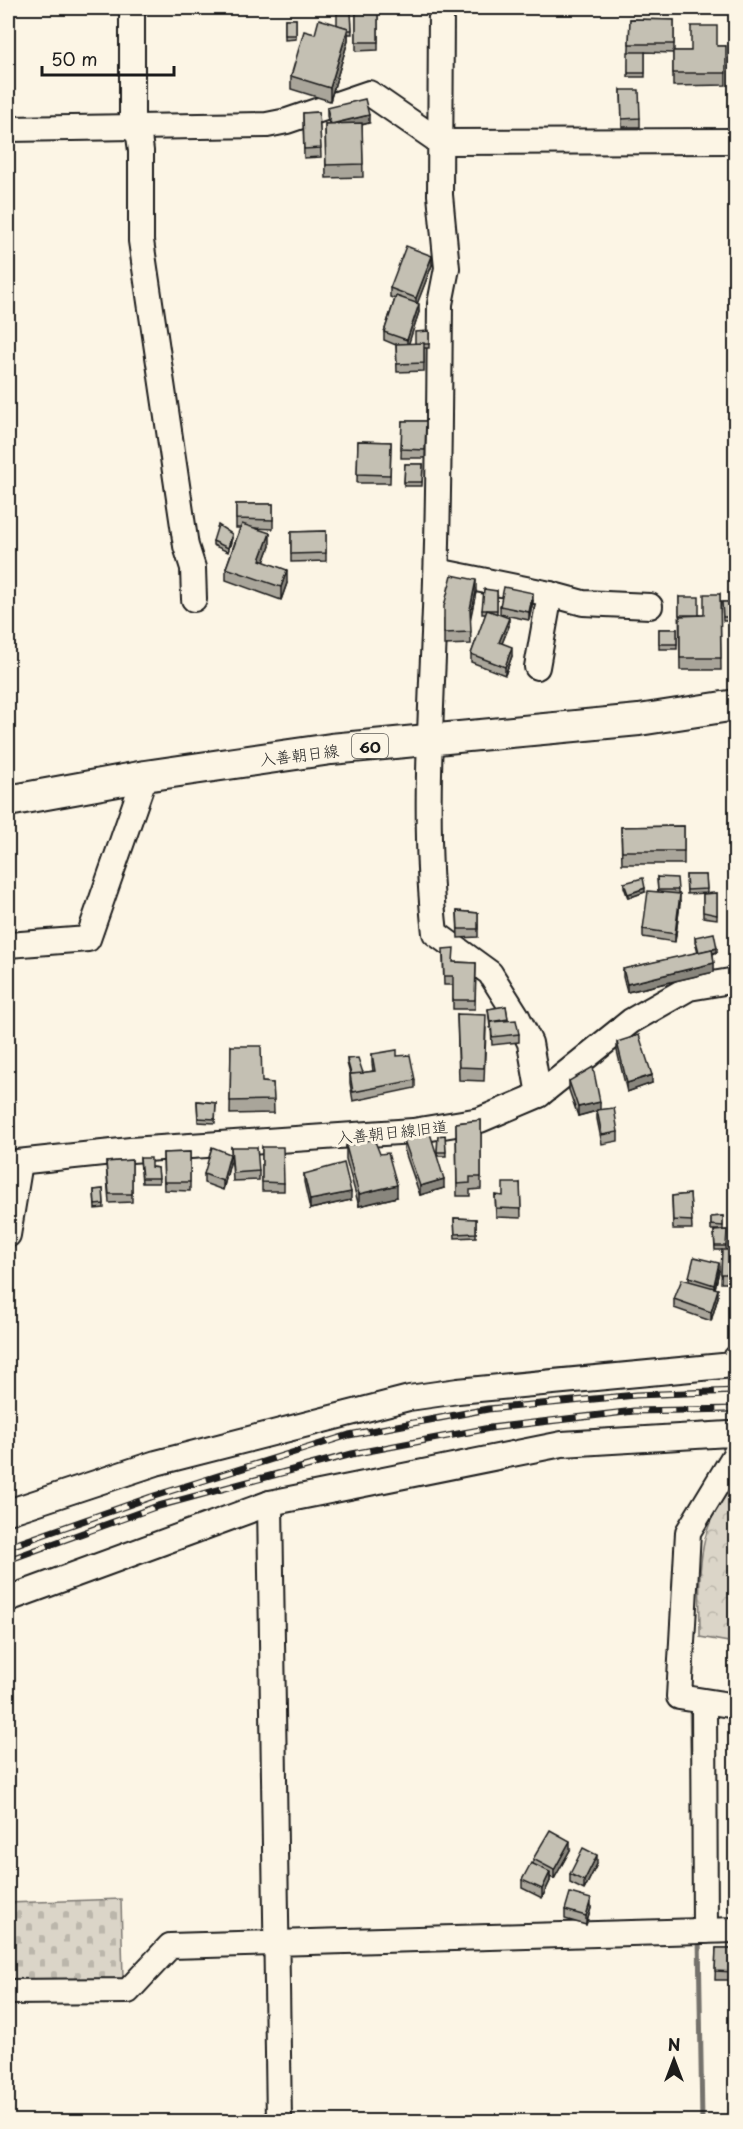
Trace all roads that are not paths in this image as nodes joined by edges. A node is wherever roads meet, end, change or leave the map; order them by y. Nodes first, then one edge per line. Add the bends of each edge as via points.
1 (132, 8) edge
2 (441, 8) edge
3 (132, 127) junction
4 (8, 129) edge
5 (735, 141) edge
6 (440, 142) junction
7 (437, 571) junction
8 (550, 594) junction
9 (194, 599) dead end
10 (650, 606) dead end
11 (537, 667) dead end
12 (735, 705) edge
13 (430, 741) junction
14 (145, 776) junction
15 (8, 801) edge
16 (8, 945) edge
17 (735, 980) edge
18 (539, 1095) junction
19 (14, 1163) edge
20 (8, 1235) edge
21 (735, 1358) edge
22 (735, 1440) edge
23 (735, 1453) edge
24 (270, 1503) junction
25 (8, 1512) edge
26 (8, 1599) edge
27 (704, 1702) junction
28 (735, 1706) edge
29 (735, 1930) edge
30 (705, 1931) junction
31 (278, 1941) junction
32 (8, 1992) edge
33 (279, 2121) edge

1 - 3 street
2 - 6 street
3 - 4 street
3 - 6 street via 267,125 369,93
3 - 9 street via 140,136 141,241 186,546 193,568
5 - 6 street
6 - 7 street via 447,268 440,304
7 - 8 street
7 - 13 street
8 - 10 street via 583,603
8 - 11 street
12 - 13 main road, 入善朝日線 / 60 via 639,720
13 - 14 main road, 入善朝日線 / 60 via 331,749
13 - 18 street via 435,933 471,957 496,982 530,1043
14 - 15 main road, 入善朝日線 / 60
14 - 16 street via 88,939
17 - 18 street, 入善朝日線旧道 via 689,988 632,1021
18 - 19 street, 入善朝日線旧道 via 480,1120 413,1131 131,1150
19 - 20 street
21 - 25 street via 733,1365 409,1398 156,1463
22 - 24 street via 729,1434 562,1444
23 - 27 street via 688,1532 679,1697
24 - 26 street
24 - 31 street
27 - 28 street
27 - 30 street
29 - 30 street
30 - 31 street
31 - 32 street via 170,1946 128,1990
31 - 33 street

